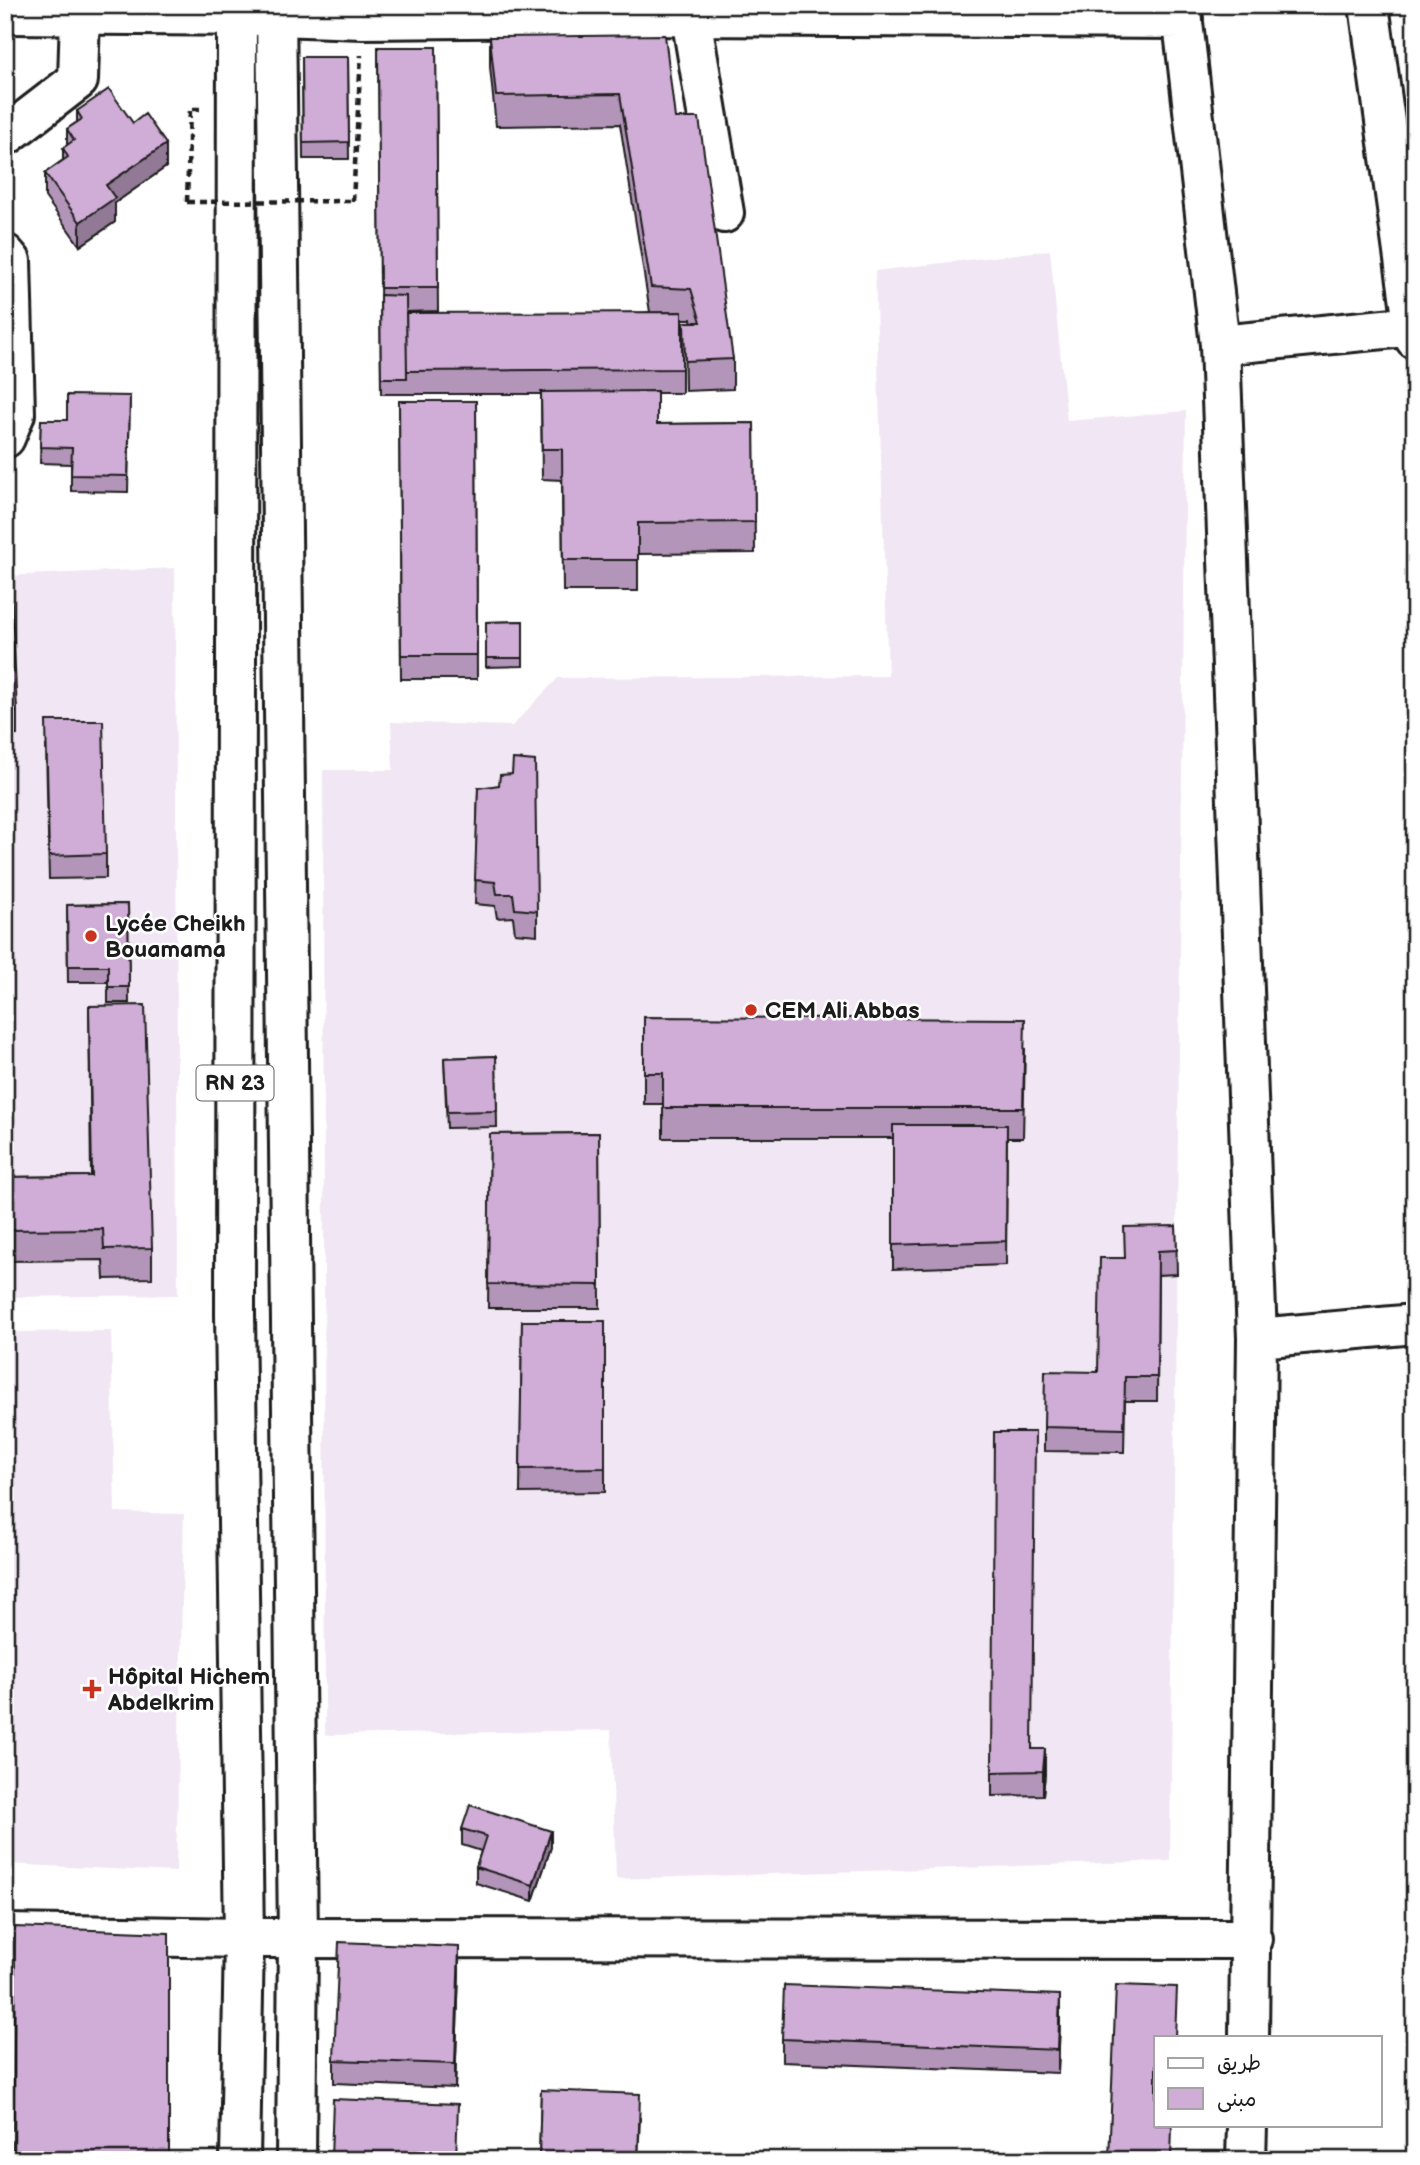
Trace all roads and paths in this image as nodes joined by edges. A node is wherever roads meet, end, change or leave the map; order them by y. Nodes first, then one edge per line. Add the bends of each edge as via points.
1 (1369, 5) edge
2 (237, 11) edge
3 (276, 11) edge
4 (690, 11) edge
5 (1182, 12) edge
6 (5, 14) edge
7 (80, 15) junction
8 (363, 19) junction
9 (190, 108) dead end
10 (8, 134) dead end
11 (1401, 134) edge
12 (724, 212) dead end
13 (5, 254) edge
14 (1415, 326) edge
15 (1415, 339) edge
16 (1220, 345) junction
17 (5, 438) edge
18 (1415, 1324) edge
19 (1257, 1338) junction
20 (5, 1934) edge
21 (244, 1938) junction
22 (298, 1938) junction
23 (1252, 1939) junction
24 (1249, 2036) edge
25 (1247, 2126) edge
26 (240, 2160) edge
27 (296, 2160) edge
28 (1246, 2160) edge

1 - 11 street
2 - 3 street
2 - 7 street
2 - 21 street, RN 23 via 235,1314
3 - 8 street
3 - 22 street, RN 23
4 - 5 street
4 - 8 street
4 - 12 street
5 - 16 street
6 - 7 street
7 - 10 street via 78,80
8 - 9 path, bridge via 353,201 187,202
11 - 14 street
13 - 17 street via 12,261 15,414
14 - 15 street
14 - 16 street
16 - 19 street
18 - 19 street
19 - 23 street
20 - 21 street
21 - 22 street
21 - 26 street, RN 23
22 - 23 street
22 - 27 street, RN 23
23 - 24 street
25 - 28 street

